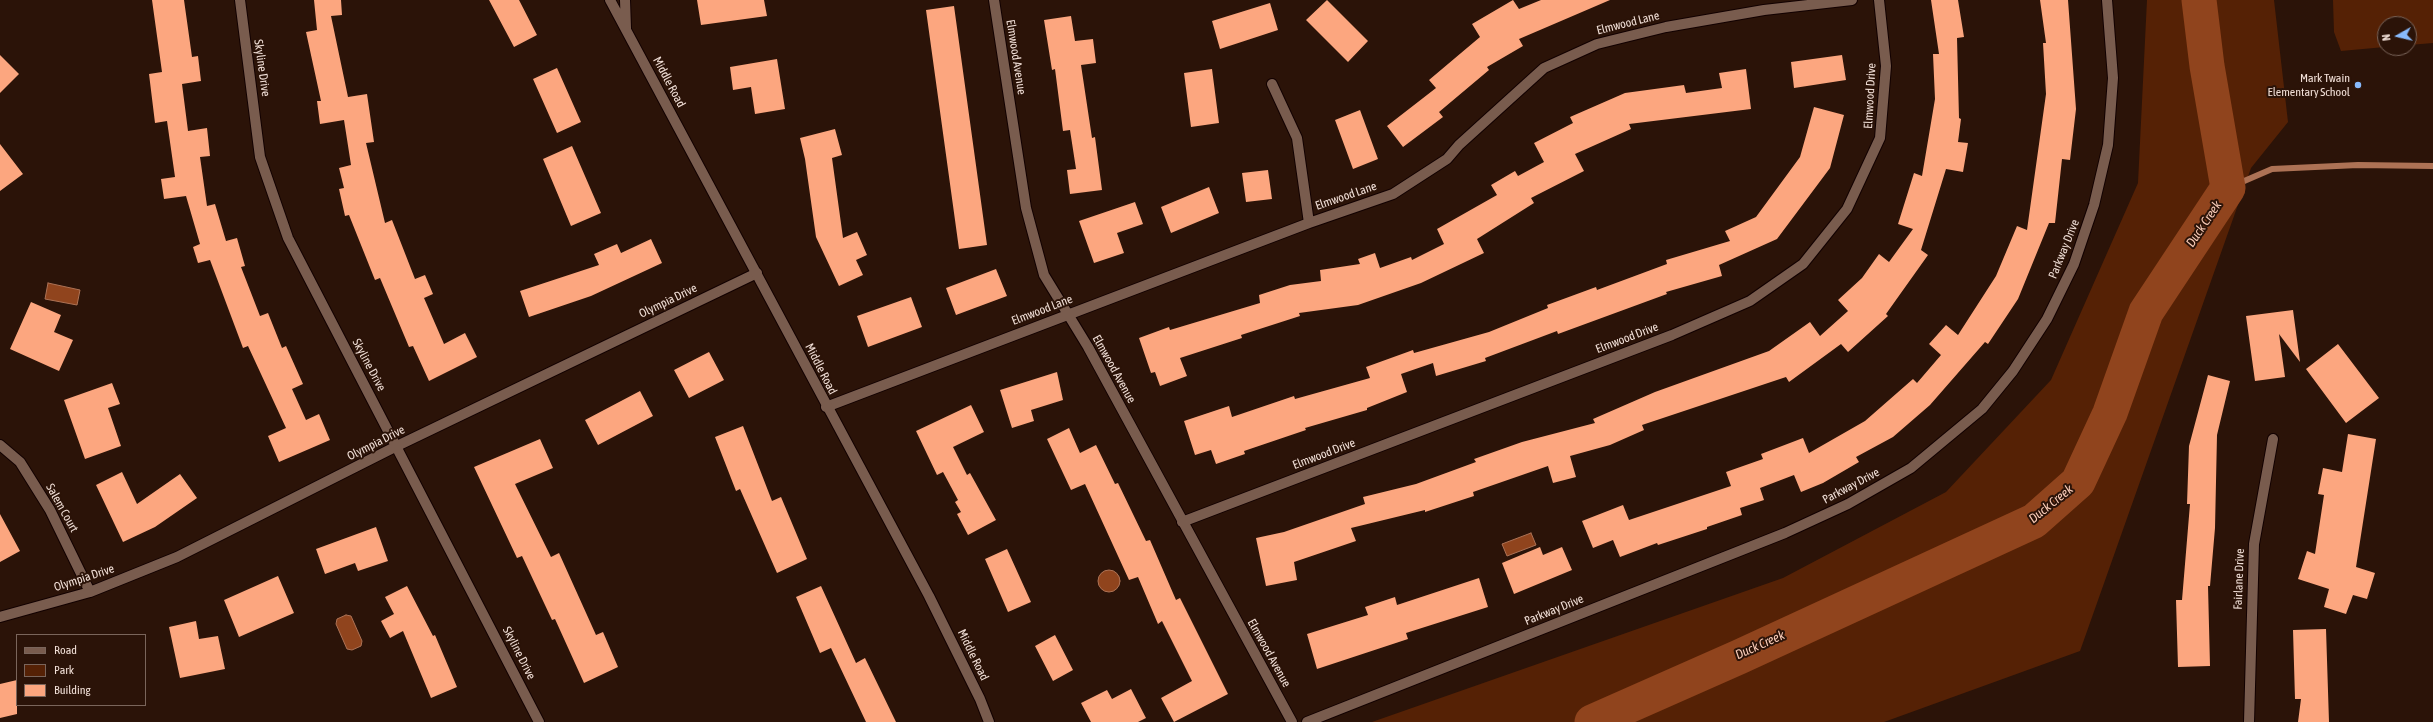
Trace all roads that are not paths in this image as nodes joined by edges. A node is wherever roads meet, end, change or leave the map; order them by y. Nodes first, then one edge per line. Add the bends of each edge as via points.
1 (240, 0) edge
2 (610, 0) edge
3 (625, 0) edge
4 (994, 0) edge
5 (1852, 0) edge
6 (1878, 0) edge
7 (2107, 0) edge
8 (626, 30) junction
9 (1272, 84) dead end
10 (1309, 223) junction
11 (757, 273) junction
12 (1068, 314) junction
13 (826, 407) junction
14 (2272, 439) dead end
15 (0, 445) edge
16 (397, 446) junction
17 (1182, 522) junction
18 (90, 592) junction
19 (0, 617) edge
20 (539, 722) edge
21 (989, 722) edge
22 (1292, 722) edge
23 (1307, 722) edge
24 (2249, 722) edge

1 - 16 street, Skyline Drive via 260,157 288,238
2 - 8 street, Middle Road
3 - 8 street, Middle Road
4 - 12 street, Elmwood Avenue via 1026,208 1044,274
5 - 10 street, Elmwood Lane via 1764,10 1666,27 1597,44 1544,68 1447,159 1393,194
6 - 17 street, Elmwood Drive via 1886,66 1880,138 1847,209 1803,264 1750,301 1672,335
7 - 23 street, Parkway Drive via 2113,78 2108,145 2094,205 2074,264 2047,319 2013,371 1982,409 1911,468 1848,504 1785,533
8 - 11 street, Middle Road
9 - 10 street via 1296,138
10 - 12 street, Elmwood Lane
11 - 13 street, Middle Road
11 - 16 street, Olympia Drive
12 - 13 street, Elmwood Lane
12 - 17 street, Elmwood Avenue
13 - 21 street, Middle Road via 929,596
14 - 24 street, Fairlane Drive via 2254,544
15 - 18 street, Salem Court via 20,462 50,510
16 - 18 street, Olympia Drive via 177,557
16 - 20 street, Skyline Drive
17 - 22 street, Elmwood Avenue
18 - 19 street, Olympia Drive

